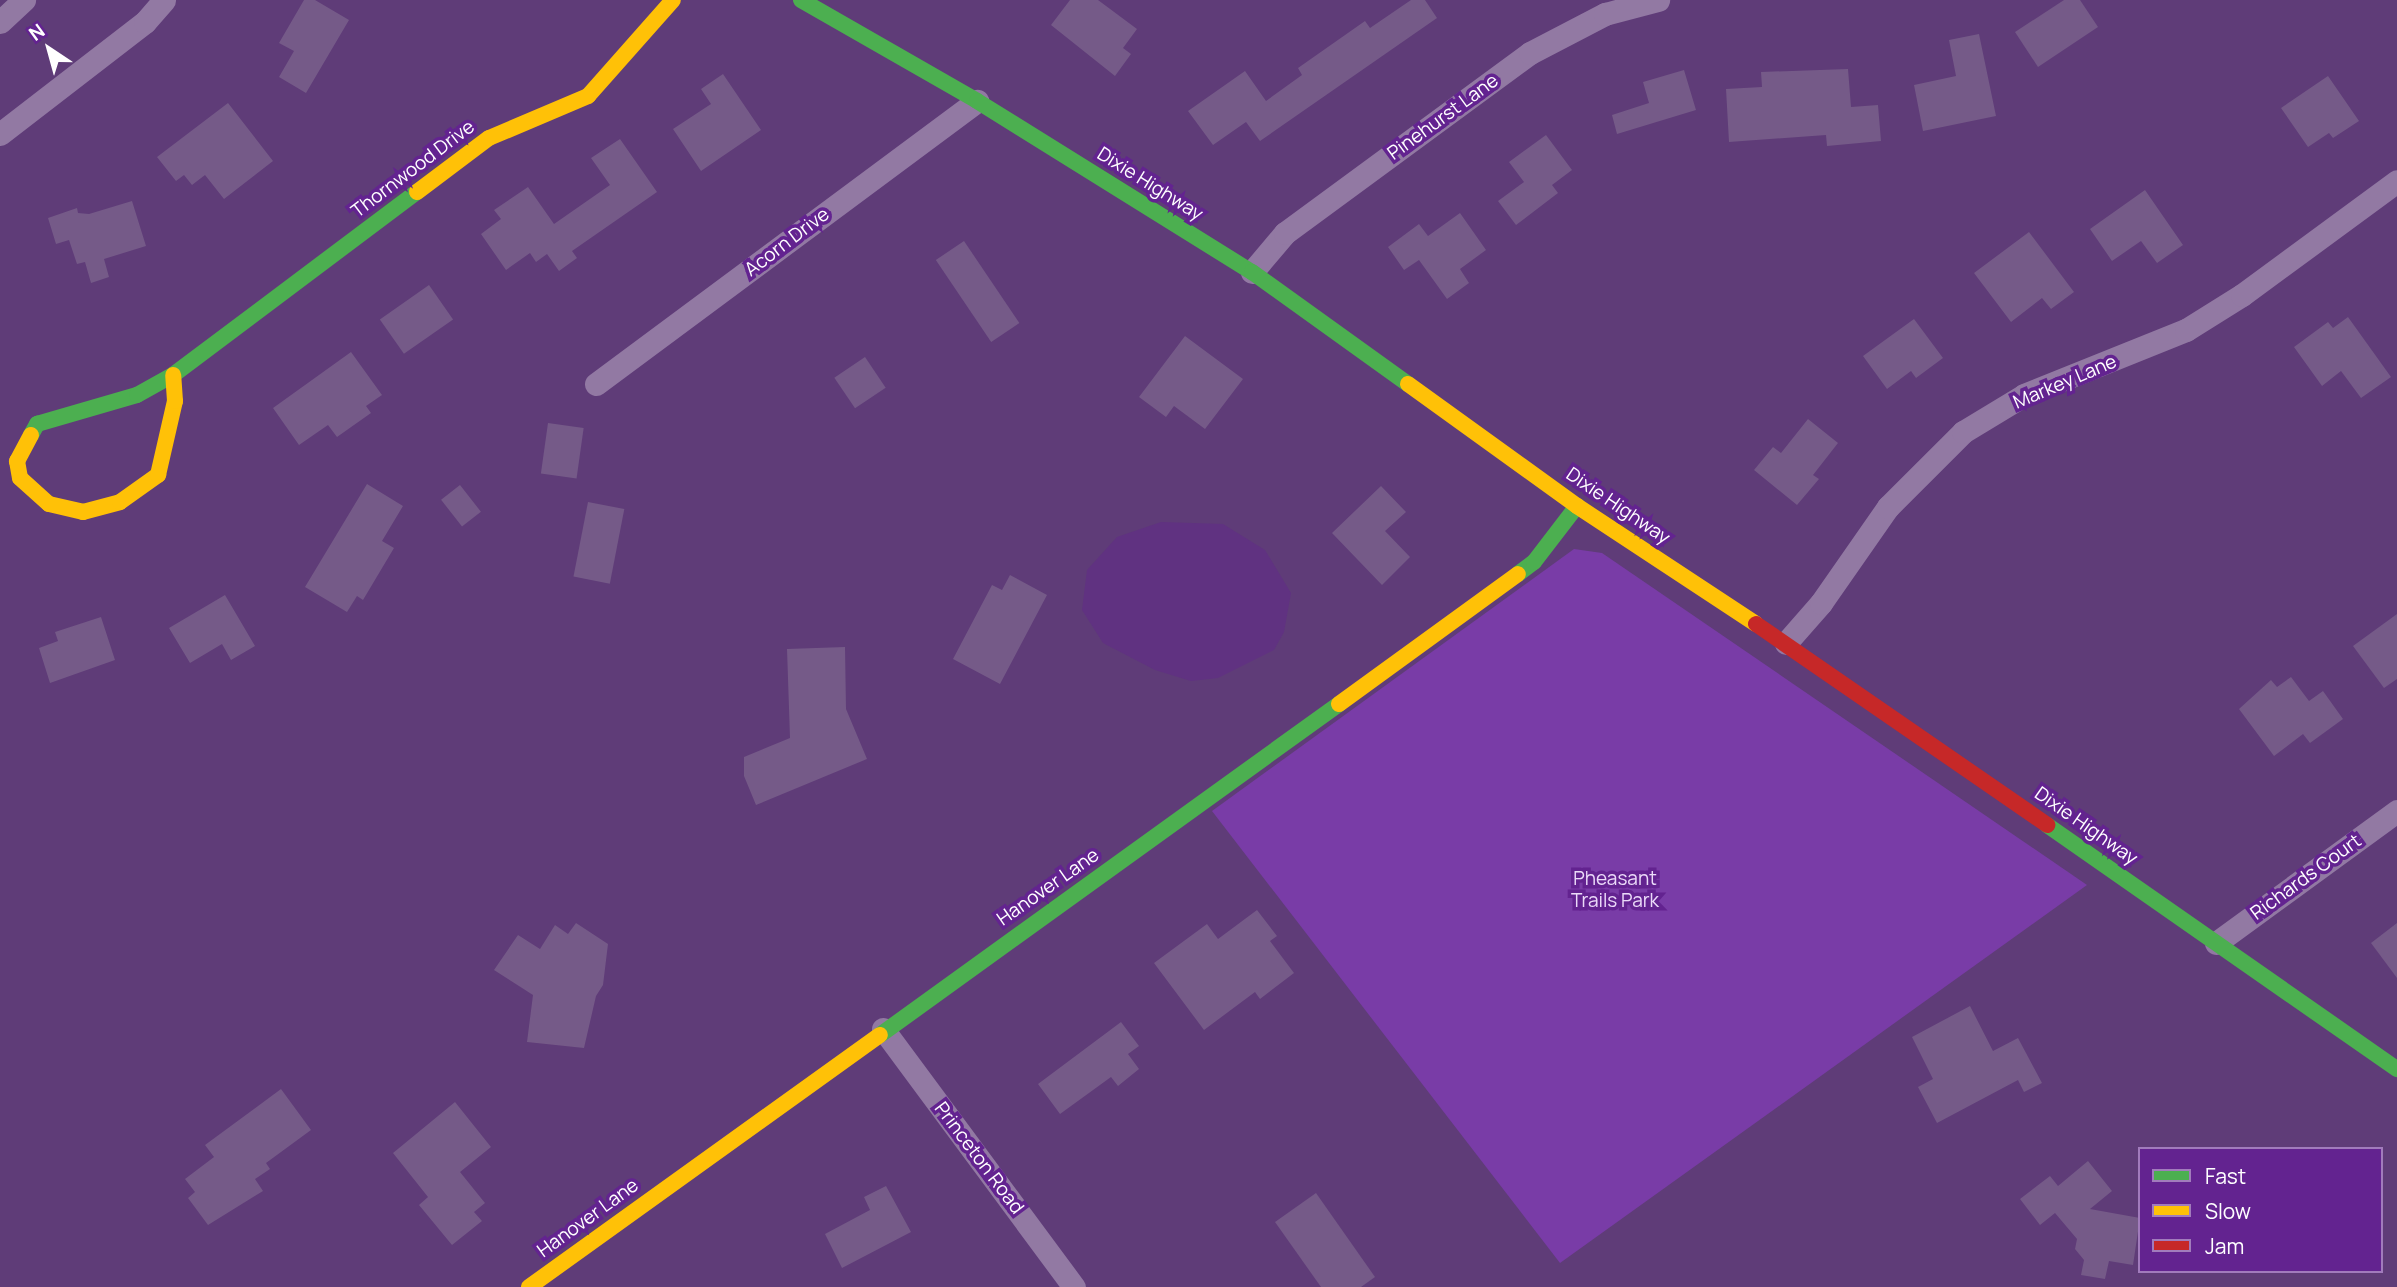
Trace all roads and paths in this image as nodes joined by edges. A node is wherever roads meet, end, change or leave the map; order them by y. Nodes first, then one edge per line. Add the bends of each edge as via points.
1 (24, 0) edge
2 (164, 0) edge
3 (673, 0) edge
4 (801, 0) edge
5 (1658, 0) edge
6 (0, 22) edge
7 (977, 101) junction
8 (0, 134) edge
9 (2397, 181) edge
10 (1252, 272) junction
11 (173, 376) junction
12 (596, 384) dead end
13 (1577, 506) junction
14 (1786, 643) junction
15 (2397, 811) edge
16 (2216, 943) junction
17 (883, 1029) junction
18 (2397, 1069) edge
19 (529, 1287) edge
20 (1074, 1287) edge

1 - 6 street
2 - 8 street via 145,22
3 - 11 street, Thornwood Drive via 588,96 489,138
4 - 7 street, Dixie Highway
5 - 10 street, Pinehurst Lane via 1605,14 1530,53 1285,233
7 - 10 street, Dixie Highway
7 - 12 street, Acorn Drive
9 - 14 street, Markey Lane via 2242,295 2186,330 2024,396 1963,432 1888,507 1821,603
10 - 13 street, Dixie Highway
11 - 11 street, Thornwood Drive via 137,395 37,424 17,461 20,478 49,504 83,512 120,502 158,475 176,401
13 - 14 street, Dixie Highway
13 - 17 street, Hanover Lane via 1534,562 1499,589
14 - 16 street, Dixie Highway
15 - 16 street, Richards Court
16 - 18 street, Dixie Highway
17 - 19 street, Hanover Lane
17 - 20 street, Princeton Road

